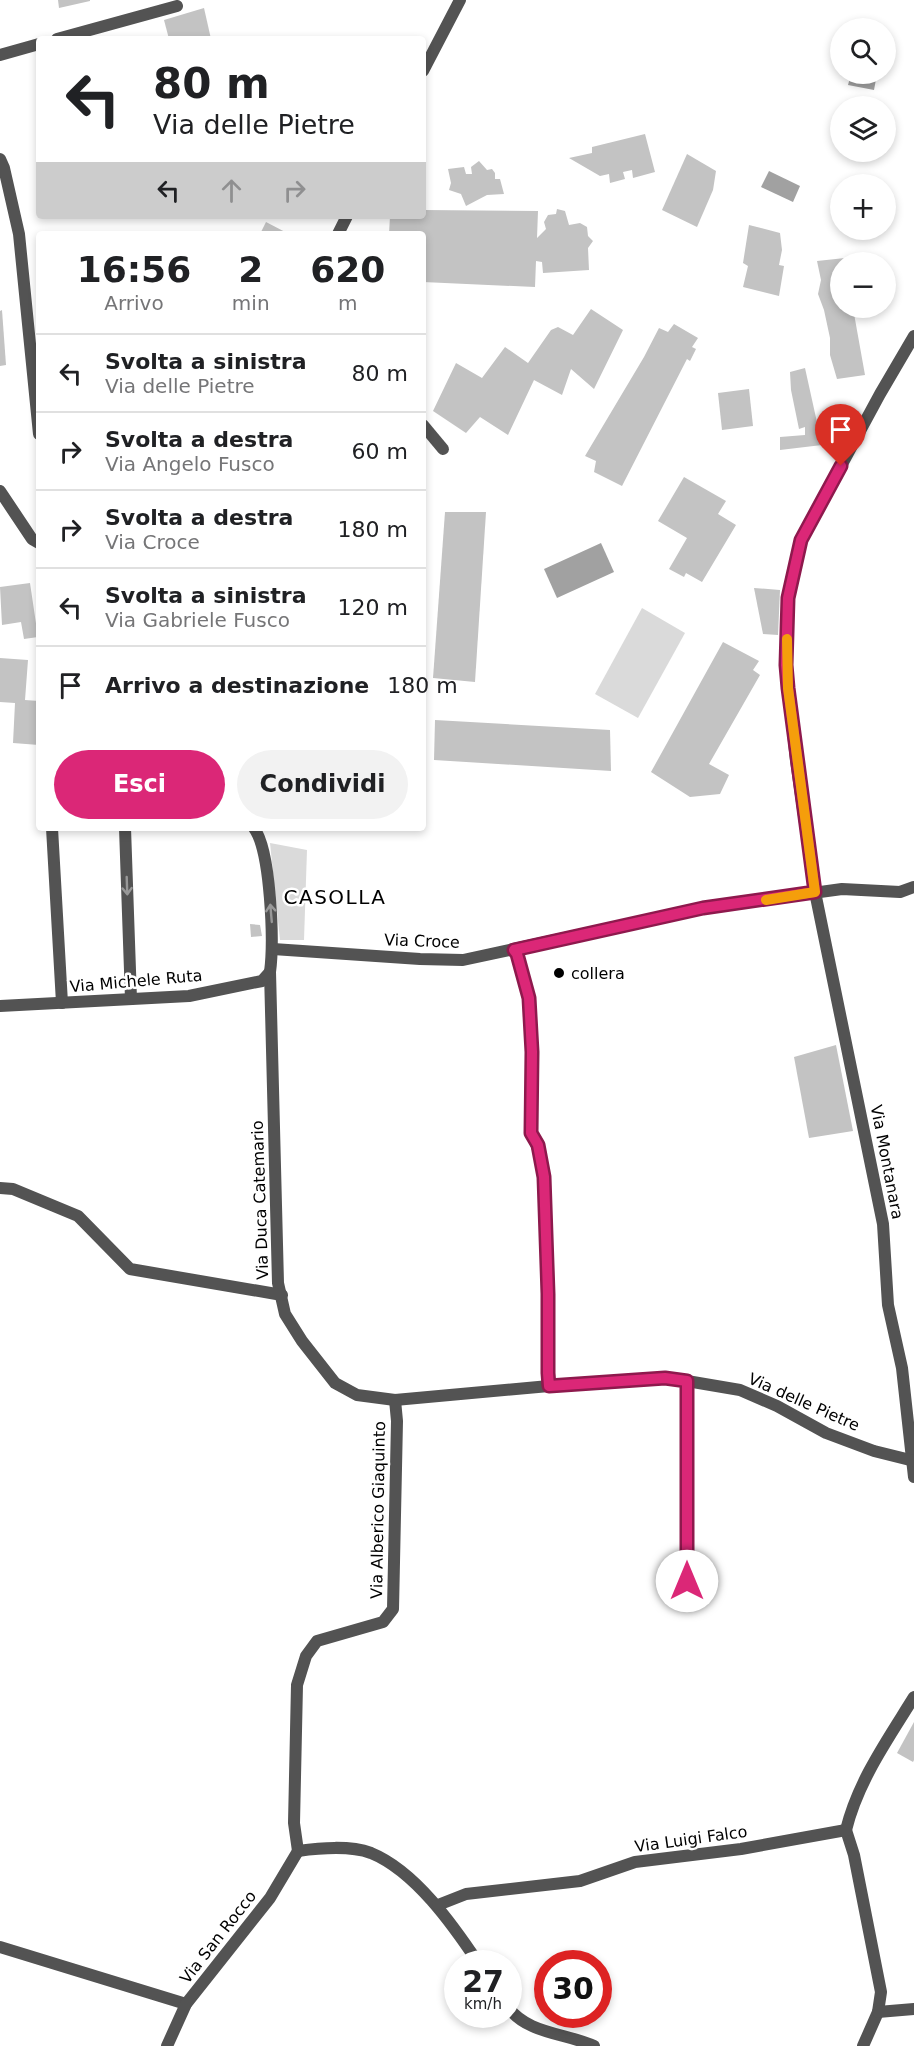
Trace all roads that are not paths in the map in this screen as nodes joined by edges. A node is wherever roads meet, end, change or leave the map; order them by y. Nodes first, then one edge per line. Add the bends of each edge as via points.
1 (460, 0) edge
2 (177, 6) dead end
3 (68, 36) edge
4 (36, 45) edge
5 (0, 55) edge
6 (426, 65) edge
7 (0, 159) edge
8 (914, 336) edge
9 (36, 404) edge
10 (426, 428) edge
11 (443, 449) dead end
12 (0, 491) edge
13 (36, 541) edge
14 (52, 831) edge
15 (124, 831) edge
16 (256, 831) edge
17 (914, 887) edge
18 (815, 892) junction
19 (273, 949) junction
20 (514, 950) junction
21 (270, 972) junction
22 (131, 999) junction
23 (62, 1003) junction
24 (0, 1006) edge
25 (0, 1188) edge
26 (282, 1295) junction
27 (687, 1381) junction
28 (549, 1386) junction
29 (395, 1400) junction
30 (913, 1461) edge
31 (914, 1477) edge
32 (687, 1581) dead end
33 (914, 1696) edge
34 (846, 1830) junction
35 (298, 1851) junction
36 (438, 1905) junction
37 (0, 1947) edge
38 (469, 1950) edge
39 (186, 2004) junction
40 (914, 2009) edge
41 (878, 2012) junction
42 (522, 2020) edge
43 (167, 2046) edge
44 (594, 2046) edge
45 (863, 2046) edge

1 - 6 street
2 - 3 street
4 - 5 street
7 - 9 street via 19,234
8 - 18 street, Via Montanara via 801,540 788,598 788,688
10 - 11 street
12 - 13 street
14 - 23 street
15 -> 22 street
19 -> 16 street, Via Duca Catemario via 264,851
17 - 18 street, Via Croce via 900,892
18 - 20 street, Via Croce via 703,908
18 - 30 street, Via Montanara via 883,1224 888,1305 902,1368
19 - 20 street, Via Croce via 420,960 463,960
19 - 21 street, Via Duca Catemario
20 - 28 street via 529,998 531,1133 538,1145 544,1177
21 - 22 street, Via Michele Ruta via 262,981 189,996
21 - 26 street, Via Duca Catemario via 278,1282
22 - 23 street, Via Michele Ruta
23 - 24 street, Via Michele Ruta
25 - 26 street via 13,1189 78,1216 130,1269
26 - 29 street, Via Duca Catemario via 285,1314 335,1383 357,1395
27 - 28 street, Via delle Pietre via 665,1378
27 - 30 street, Via delle Pietre via 740,1390 826,1433
27 - 32 street
28 - 29 street, Via delle Pietre
29 - 35 street, Via Alberico Giaquinto via 393,1609 383,1622 317,1641 306,1656 297,1685 294,1823
30 - 31 street, Via Montanara
33 - 34 street via 869,1771 850,1811
34 - 36 street, Via Luigi Falco via 741,1849 635,1862 580,1881 466,1894
34 - 41 street via 881,1992
35 - 36 street via 341,1848 369,1852 387,1862
35 - 39 street, Via San Rocco via 270,1898
36 - 38 street
37 - 39 street
39 - 43 street, Via San Rocco
40 - 41 street
41 - 45 street
42 - 44 street

